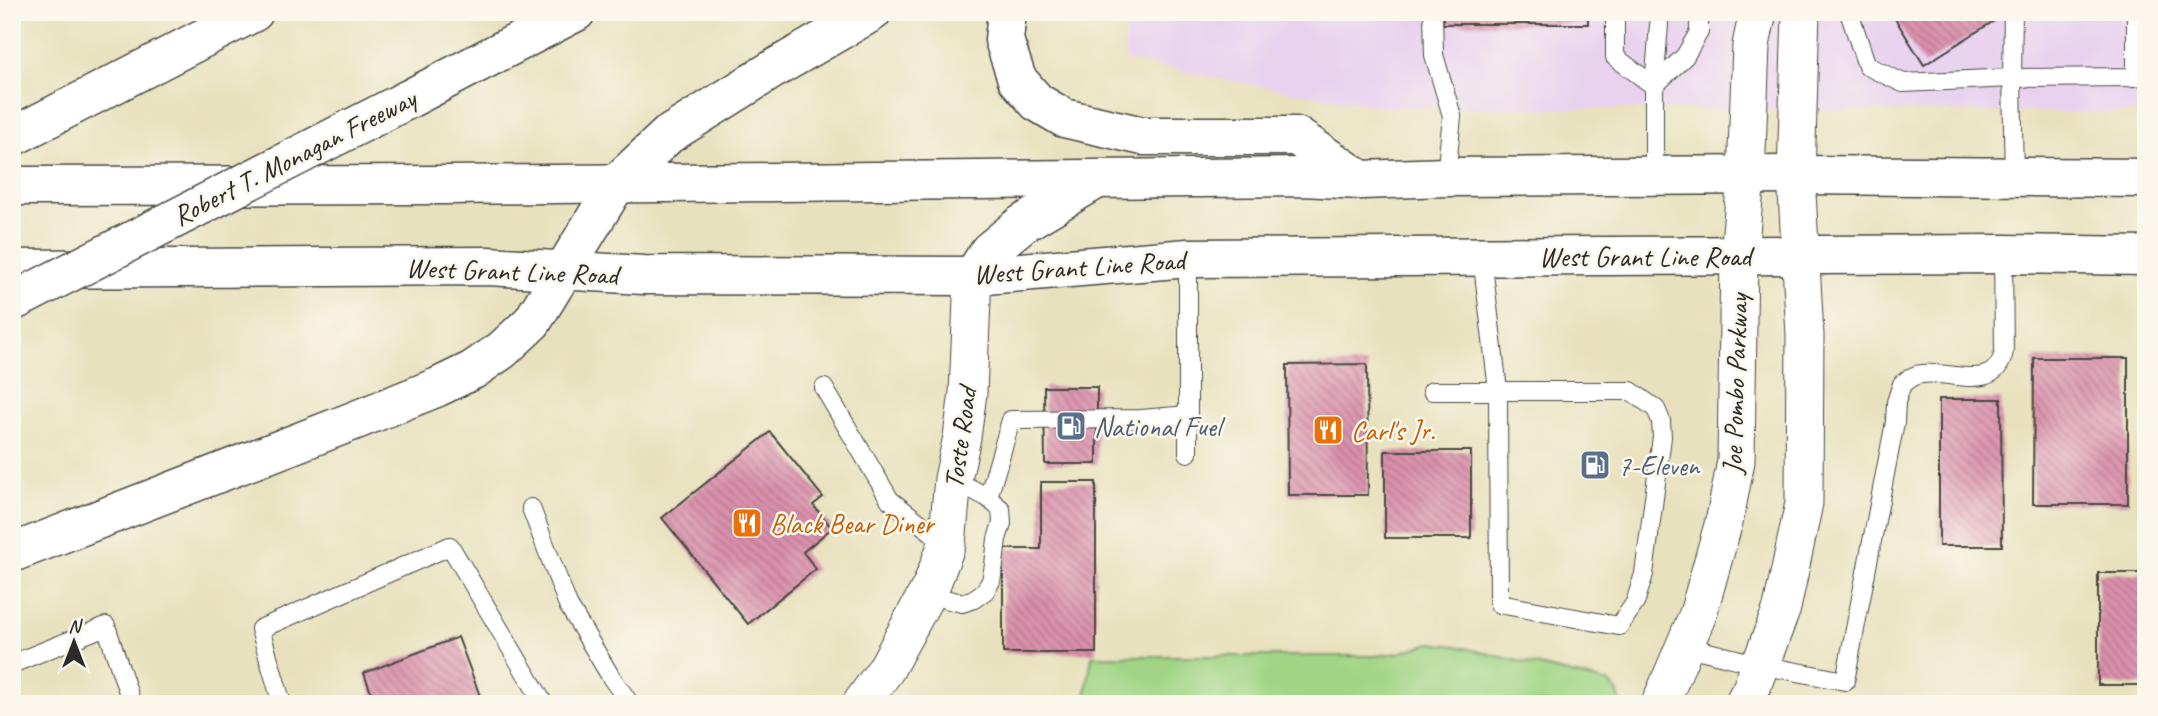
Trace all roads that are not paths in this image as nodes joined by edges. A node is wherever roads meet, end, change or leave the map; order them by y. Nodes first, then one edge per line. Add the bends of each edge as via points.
1 (254, 12) edge
2 (576, 12) edge
3 (872, 12) edge
4 (1007, 12) edge
5 (1433, 12) edge
6 (1615, 12) edge
7 (1660, 12) edge
8 (1699, 12) edge
9 (1758, 12) edge
10 (1801, 12) edge
11 (1849, 12) edge
12 (2013, 12) edge
13 (2136, 12) edge
14 (2012, 78) junction
15 (1654, 86) junction
16 (12, 137) edge
17 (1796, 176) junction
18 (1446, 177) junction
19 (1654, 177) junction
20 (1746, 177) junction
21 (2014, 178) junction
22 (2146, 178) edge
23 (1098, 179) junction
24 (1361, 180) junction
25 (617, 183) junction
26 (12, 186) edge
27 (2003, 254) junction
28 (1739, 255) junction
29 (1802, 255) junction
30 (2146, 256) edge
31 (1482, 257) junction
32 (1188, 258) junction
33 (12, 269) edge
34 (563, 270) junction
35 (973, 276) junction
36 (12, 302) edge
37 (824, 388) dead end
38 (1498, 390) junction
39 (1432, 391) dead end
40 (1188, 415) junction
41 (1188, 453) dead end
42 (953, 479) junction
43 (988, 498) junction
44 (531, 508) dead end
45 (947, 544) junction
46 (12, 553) edge
47 (931, 586) junction
48 (1684, 646) junction
49 (12, 664) edge
50 (1760, 665) junction
51 (132, 704) edge
52 (282, 704) edge
53 (544, 704) edge
54 (630, 704) edge
55 (861, 704) edge
56 (1660, 704) edge
57 (1743, 704) edge

1 - 16 main road
2 - 36 main road, Robert T. Monagan Freeway, bridge
3 - 25 main road via 668,135
4 - 24 main road via 1004,40 1017,79 1037,102 1064,118 1143,136 1296,136
5 - 18 lane via 1434,55 1452,116
6 - 15 lane via 1615,57
7 - 15 lane
8 - 15 lane via 1699,32 1685,56
9 - 20 street, Joe Pombo Parkway via 1751,45
10 - 17 street
11 - 14 lane via 1867,66 1903,83
12 - 14 lane
13 - 14 lane via 2136,77
14 - 21 lane
15 - 19 lane
17 - 20 main road
17 - 21 main road
17 - 29 street
18 - 19 main road
18 - 24 main road
19 - 20 main road
20 - 28 street, Joe Pombo Parkway
21 - 22 main road
23 - 24 main road
23 - 25 main road
23 - 35 main road via 1021,224 989,251
25 - 26 main road
25 - 34 main road
27 - 29 main road, West Grant Line Road
27 - 30 main road, West Grant Line Road
27 - 50 lane via 2001,363 1993,373 1978,377 1921,373 1902,384 1845,681
28 - 29 main road, West Grant Line Road
28 - 31 main road, West Grant Line Road
28 - 48 street, Joe Pombo Parkway via 1736,461 1712,566
29 - 50 street via 1804,503 1782,608
31 - 32 main road, West Grant Line Road
31 - 38 lane
32 - 35 main road, West Grant Line Road
32 - 40 lane
33 - 34 main road, West Grant Line Road via 488,266
34 - 35 main road, West Grant Line Road via 644,275
34 - 46 main road via 533,322 473,370
35 - 42 street, Toste Road via 968,393
37 - 45 lane via 890,500
38 - 38 lane via 1631,391 1656,409 1662,437 1644,574 1635,603 1619,626 1499,604
38 - 39 lane
40 - 41 lane
40 - 43 lane via 1011,420
42 - 43 lane
42 - 45 street, Toste Road
43 - 47 lane via 1001,509 1002,523 985,591 962,603 944,599
44 - 54 lane via 568,605
45 - 47 street, Toste Road
47 - 55 street, Toste Road via 886,669
48 - 50 lane
48 - 56 street, Joe Pombo Parkway
49 - 51 lane via 106,626
50 - 57 street
52 - 53 lane via 260,629 450,546

